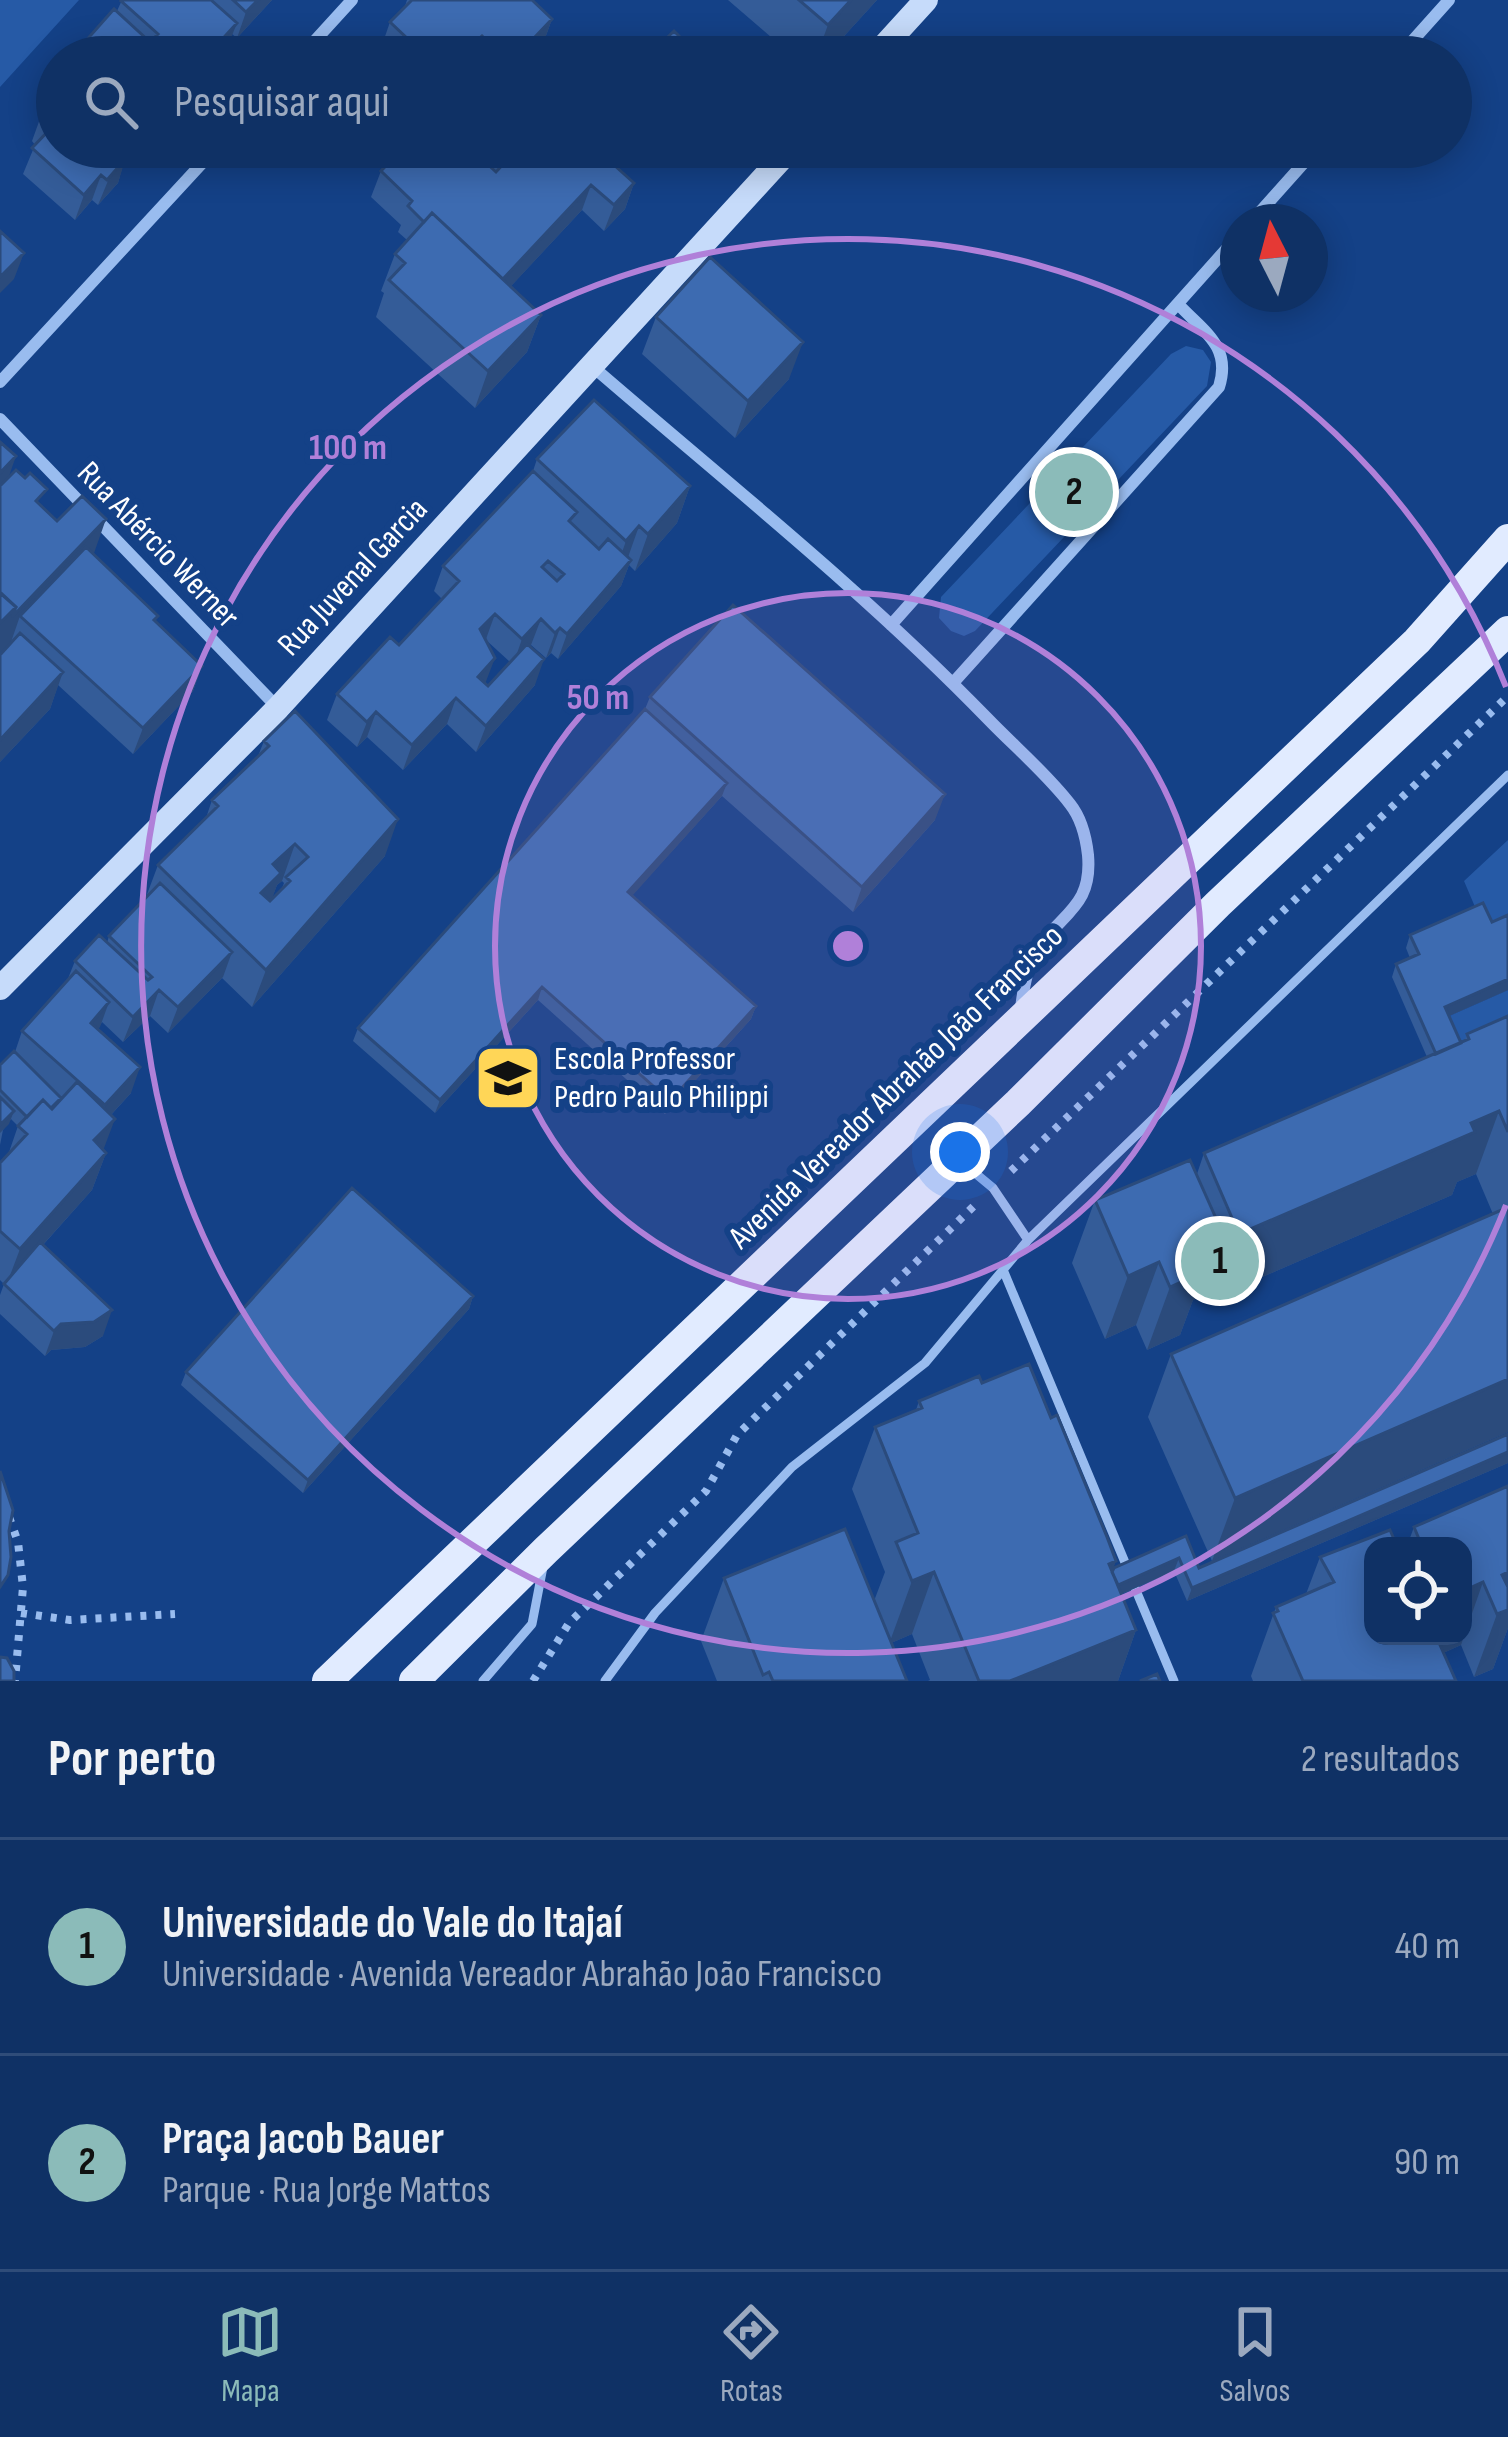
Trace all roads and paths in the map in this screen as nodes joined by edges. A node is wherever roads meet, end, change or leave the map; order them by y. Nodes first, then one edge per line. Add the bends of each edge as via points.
1 (352, 0) edge
2 (926, 0) edge
3 (1449, 0) edge
4 (319, 36) edge
5 (893, 36) edge
6 (1417, 36) edge
7 (198, 168) edge
8 (773, 168) edge
9 (1299, 168) edge
10 (1267, 204) edge
11 (1220, 256) edge
12 (1178, 304) junction
13 (592, 366) junction
14 (0, 382) edge
15 (0, 419) edge
16 (1508, 538) edge
17 (891, 625) junction
18 (1508, 631) edge
19 (953, 682) junction
20 (278, 708) junction
21 (1508, 775) edge
22 (0, 988) edge
23 (1018, 1021) junction
24 (958, 1159) junction
25 (1028, 1240) junction
26 (1004, 1272) junction
27 (6, 1508) edge
28 (546, 1550) junction
29 (1129, 1572) edge
30 (1136, 1588) edge
31 (21, 1613) junction
32 (175, 1614) dead end
33 (15, 1681) edge
34 (327, 1681) edge
35 (414, 1681) edge
36 (483, 1681) edge
37 (605, 1681) edge
38 (1174, 1681) edge

1 - 4 street
2 - 5 main road
3 - 6 street
7 - 14 street
8 - 13 main road, Rua Juvenal Garcia
9 - 10 street
11 - 12 street
12 - 17 street
12 - 19 street via 1220,348 1219,387
13 - 17 street
13 - 20 main road, Rua Juvenal Garcia
15 - 20 street, Rua Abércio Werner
16 - 23 main road, Avenida Vereador Abrahão João Francisco via 1417,641
17 - 19 street
18 - 24 main road
19 - 23 street via 1072,806 1085,832 1084,888 1031,963
20 - 22 main road, Rua Juvenal Garcia
21 - 25 lane
23 - 34 main road, Avenida Vereador Abrahão João Francisco
24 - 25 lane via 993,1188
24 - 28 main road
25 - 26 lane
26 - 29 lane
26 - 37 lane via 925,1363 792,1467 655,1613
27 - 31 path via 18,1542
28 - 35 main road
28 - 36 lane via 532,1624
30 - 38 lane
31 - 32 path via 70,1621
31 - 33 path

